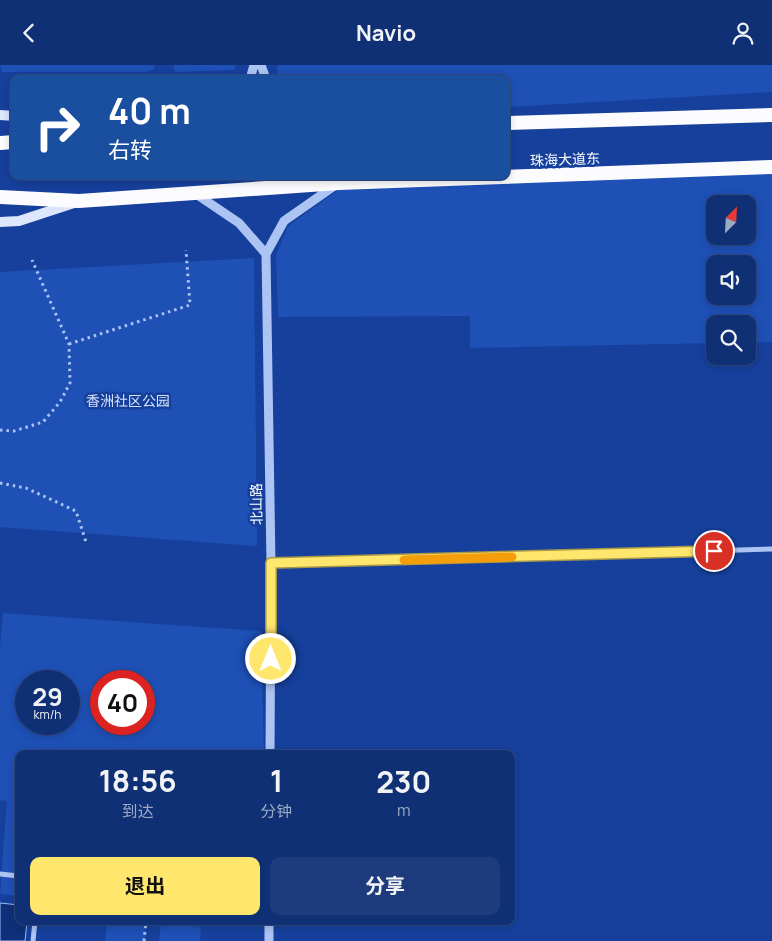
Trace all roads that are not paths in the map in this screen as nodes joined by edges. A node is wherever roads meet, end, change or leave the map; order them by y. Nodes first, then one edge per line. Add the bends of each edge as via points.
1 (772, 115) edge
2 (510, 123) edge
3 (772, 167) edge
4 (510, 177) edge
5 (420, 180) edge
6 (339, 183) junction
7 (193, 193) junction
8 (0, 197) edge
9 (79, 201) junction
10 (0, 222) edge
11 (266, 254) junction
12 (772, 549) edge
13 (271, 563) junction
14 (270, 750) edge
15 (0, 874) edge
16 (15, 876) edge
17 (35, 925) edge
18 (269, 925) edge
19 (33, 941) edge
20 (269, 941) edge

1 - 2 highway
3 - 4 highway, 珠海大道东
5 - 6 highway, 珠海大道东
6 - 7 highway, 珠海大道东
6 - 11 street, 北山路 via 284,221
7 - 9 highway, 珠海大道东
7 - 11 street via 239,223
8 - 9 highway, 珠海大道东
9 - 10 main road via 19,221
11 - 13 street, 北山路
12 - 13 street
13 - 14 street, 北山路
15 - 16 street
17 - 19 street
18 - 20 street

